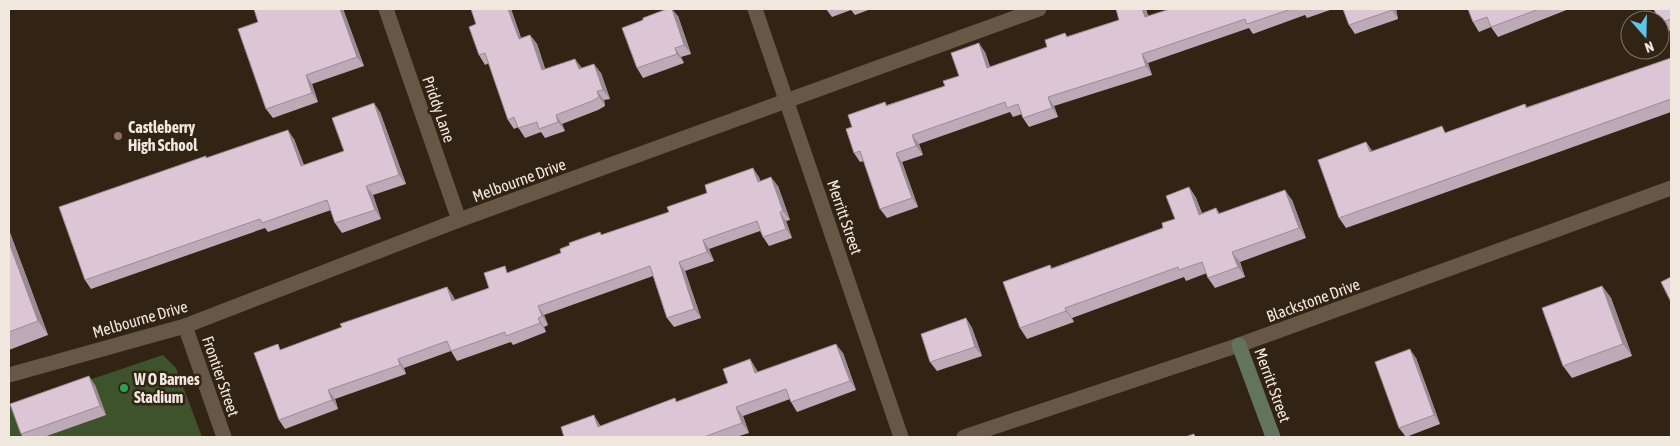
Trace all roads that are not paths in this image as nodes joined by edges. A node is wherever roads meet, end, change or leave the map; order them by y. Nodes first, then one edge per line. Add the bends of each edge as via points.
1 (386, 9) edge
2 (755, 9) edge
3 (1038, 9) edge
4 (786, 100) junction
5 (1671, 188) edge
6 (459, 220) junction
7 (185, 326) junction
8 (1239, 345) junction
9 (9, 375) edge
10 (224, 437) edge
11 (901, 437) edge
12 (964, 437) edge
13 (1273, 437) edge

1 - 6 street, Priddy Lane
2 - 4 street, Merritt Street
3 - 4 street, Melbourne Drive
4 - 6 street, Melbourne Drive
4 - 11 street, Merritt Street
5 - 8 street, Blackstone Drive
6 - 7 street, Melbourne Drive
7 - 9 street, Melbourne Drive
7 - 10 street, Frontier Street
8 - 12 street, Blackstone Drive
8 - 13 street, Merritt Street

